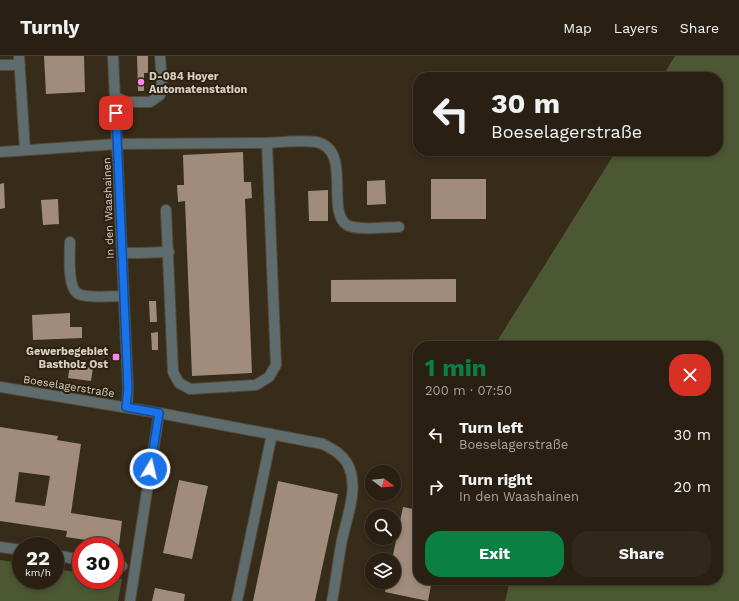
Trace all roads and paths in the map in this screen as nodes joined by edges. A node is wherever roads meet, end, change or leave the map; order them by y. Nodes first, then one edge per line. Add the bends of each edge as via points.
1 (113, 56) edge
2 (160, 56) edge
3 (20, 61) edge
4 (0, 65) edge
5 (115, 97) junction
6 (267, 143) junction
7 (118, 144) junction
8 (25, 150) junction
9 (0, 152) edge
10 (166, 210) dead end
11 (399, 227) dead end
12 (70, 242) dead end
13 (169, 252) junction
14 (122, 253) junction
15 (124, 296) junction
16 (0, 387) edge
17 (126, 407) junction
18 (159, 413) junction
19 (272, 434) junction
20 (0, 547) edge
21 (12, 549) edge
22 (130, 601) edge
23 (237, 601) edge
24 (332, 601) edge

1 - 5 street, In den Waashainen
2 - 5 street via 160,95 150,102 127,102
3 - 4 street
3 - 8 street
5 - 7 street, In den Waashainen
6 - 7 street
6 - 11 street via 317,142 326,146 333,154 336,166 341,219 357,228
6 - 13 street via 276,365 269,377 256,385 190,389 179,383 173,372
7 - 8 street
7 - 14 street, In den Waashainen
8 - 9 street
10 - 13 street
12 - 15 street via 72,285 78,293 85,296
13 - 14 street
14 - 15 street, In den Waashainen
15 - 17 street, In den Waashainen via 128,389
16 - 17 street, Boeselagerstraße
17 - 18 street, Boeselagerstraße
18 - 19 street, Boeselagerstraße
18 - 22 street
19 - 23 street
19 - 24 street, Boeselagerstraße via 323,444 337,451 347,463 352,477 352,496
20 - 21 street

